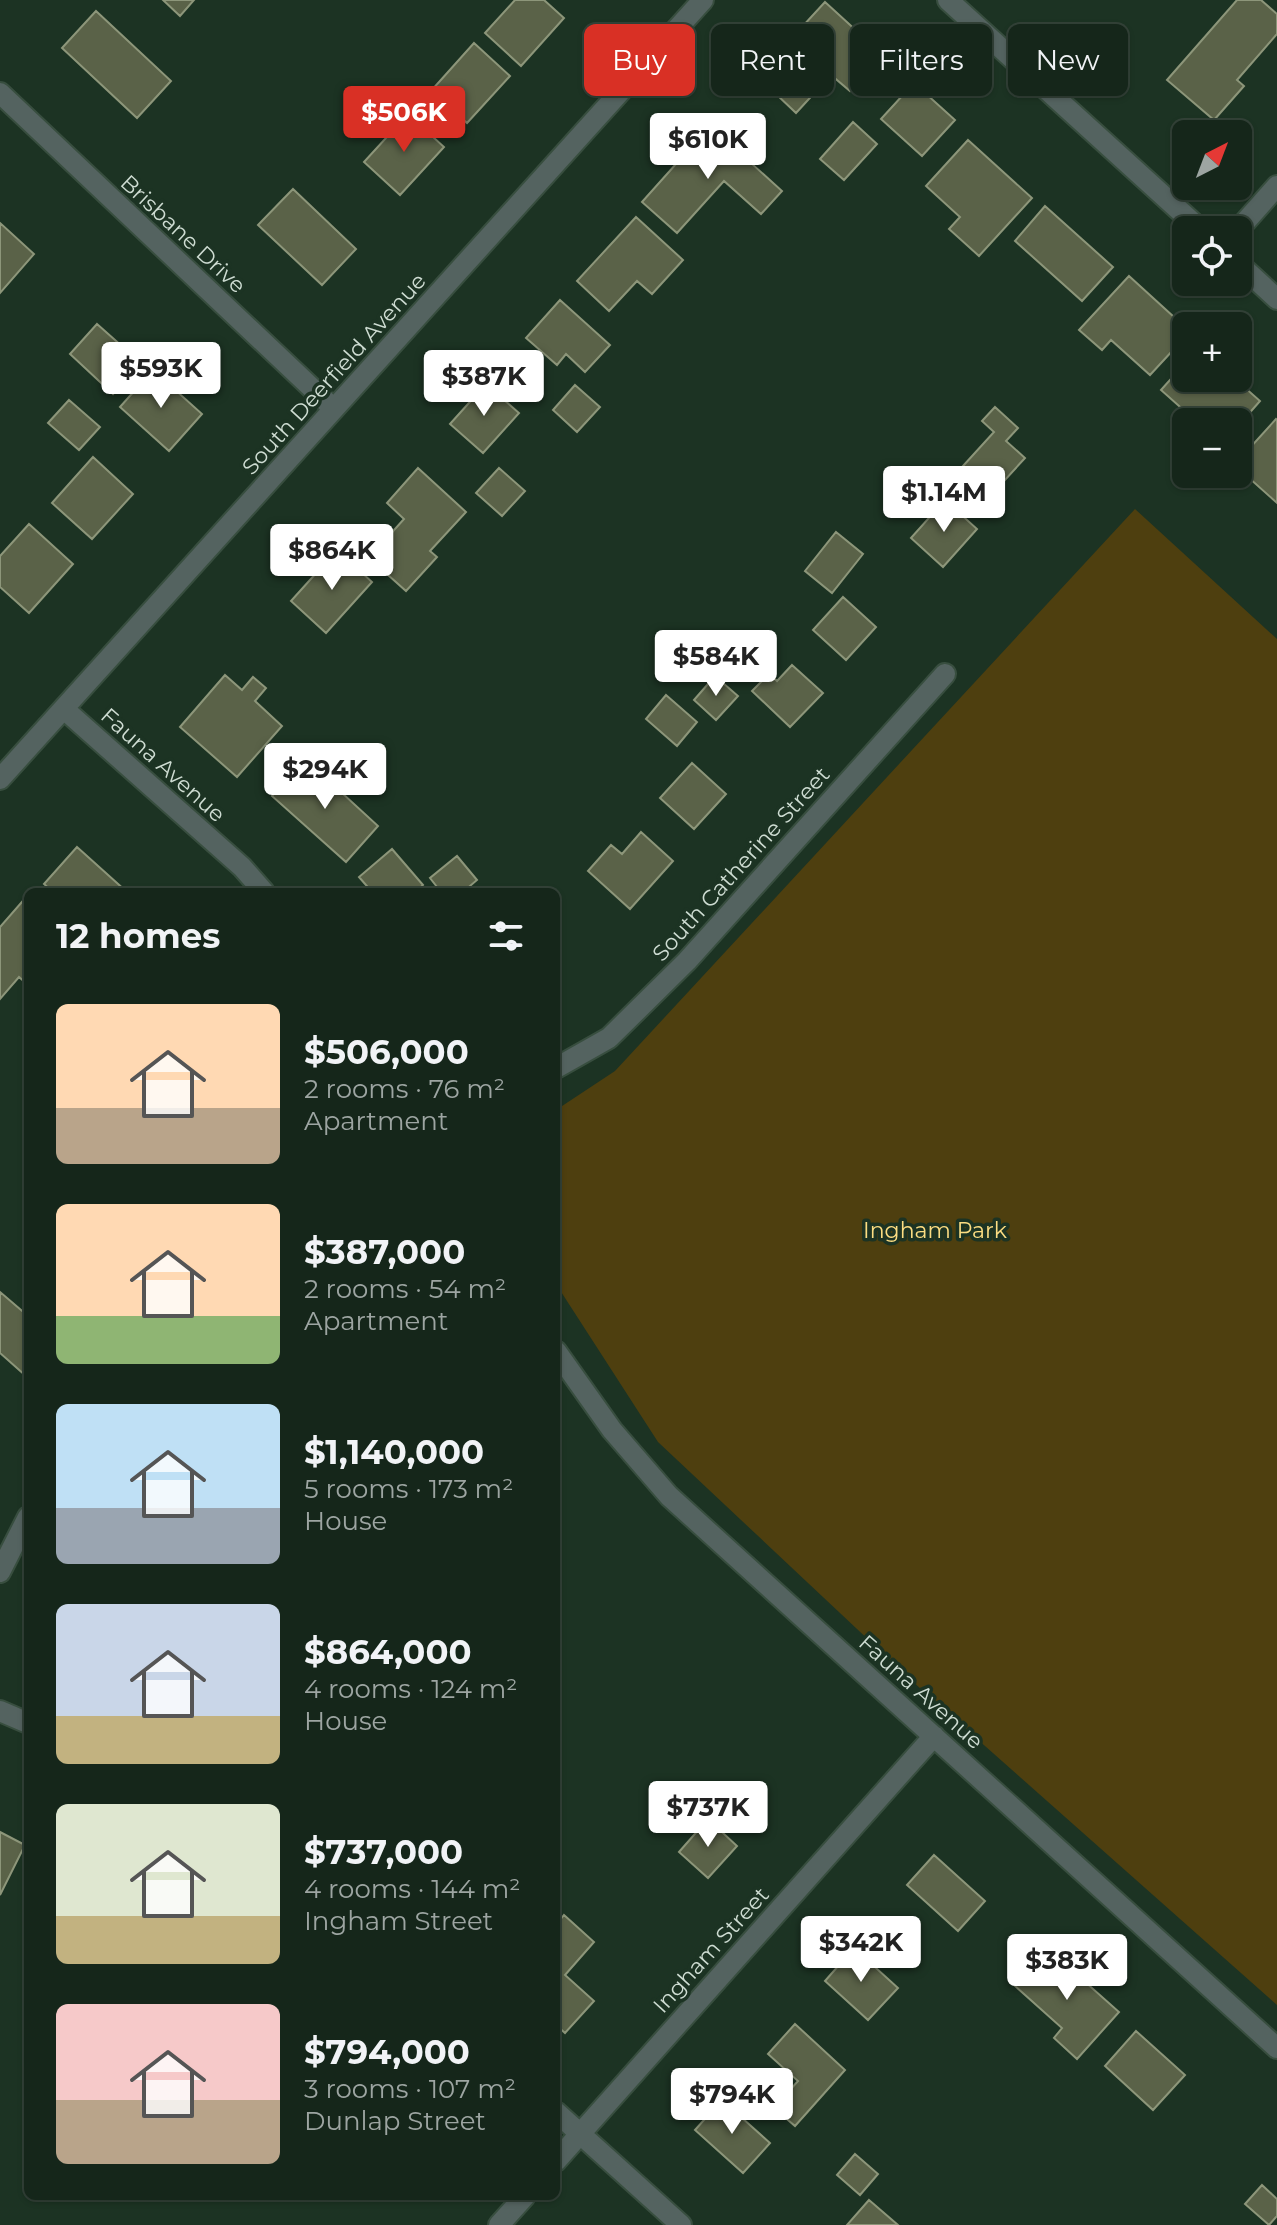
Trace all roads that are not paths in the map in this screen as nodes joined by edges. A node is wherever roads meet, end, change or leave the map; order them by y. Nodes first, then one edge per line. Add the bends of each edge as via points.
1 (703, 0) edge
2 (948, 0) edge
3 (0, 93) edge
4 (1277, 186) edge
5 (1186, 216) edge
6 (1250, 216) edge
7 (1252, 276) edge
8 (1277, 299) edge
9 (334, 409) junction
10 (945, 674) dead end
11 (64, 709) junction
12 (0, 779) edge
13 (260, 888) edge
14 (560, 1066) edge
15 (560, 1357) edge
16 (24, 1525) edge
17 (0, 1572) edge
18 (0, 1711) edge
19 (24, 1721) edge
20 (934, 1736) junction
21 (1277, 2048) edge
22 (560, 2116) edge
23 (580, 2133) junction
24 (560, 2156) edge
25 (521, 2200) edge
26 (499, 2225) edge
27 (681, 2225) edge

1 - 9 street, South Deerfield Avenue
2 - 5 street
3 - 9 street, Brisbane Drive
4 - 6 street
7 - 8 street
9 - 11 street, South Deerfield Avenue
10 - 14 street, South Catherine Street via 687,961 609,1038
11 - 12 street, South Deerfield Avenue
11 - 13 street, Fauna Avenue
15 - 20 street, Fauna Avenue via 612,1430 669,1496
16 - 17 street
18 - 19 street
20 - 21 street, Fauna Avenue
20 - 23 street, Ingham Street
22 - 23 street
23 - 24 street, Ingham Street
23 - 27 street
25 - 26 street

